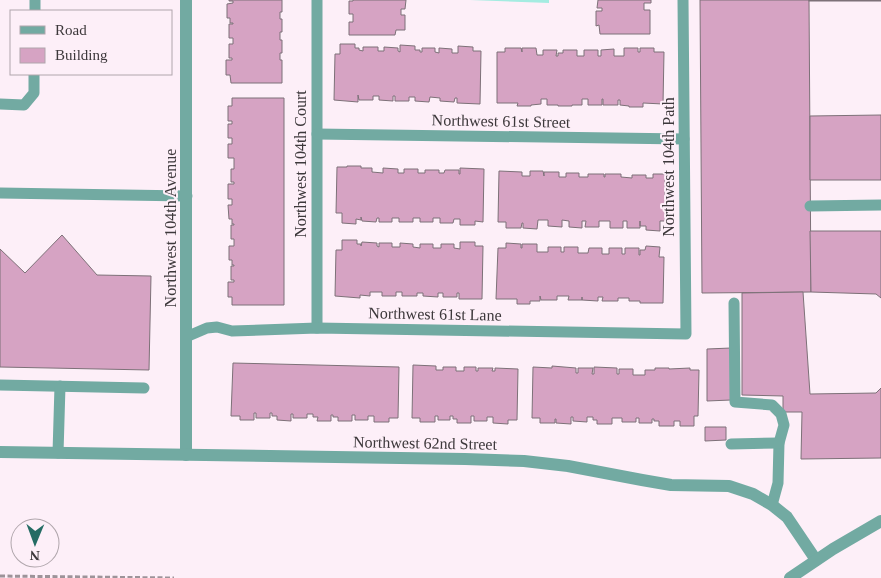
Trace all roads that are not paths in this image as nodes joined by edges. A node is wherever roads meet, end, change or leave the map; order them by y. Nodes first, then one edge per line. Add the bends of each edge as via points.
1 (186, 0) edge
2 (317, 0) edge
3 (683, 0) edge
4 (34, 75) edge
5 (0, 104) edge
6 (317, 134) junction
7 (684, 139) junction
8 (0, 193) edge
9 (187, 196) junction
10 (881, 205) edge
11 (810, 206) dead end
12 (734, 303) dead end
13 (317, 328) junction
14 (686, 334) joint
15 (186, 337) junction
16 (0, 385) edge
17 (60, 386) junction
18 (144, 388) dead end
19 (779, 443) junction
20 (731, 444) dead end
21 (0, 452) edge
22 (58, 453) junction
23 (186, 456) junction
24 (772, 505) junction
25 (881, 521) edge
26 (816, 560) junction
27 (790, 578) edge

1 - 9 street, Northwest 104th Avenue
2 - 6 lane, Northwest 104th Court
3 - 7 lane, Northwest 104th Path
4 - 5 lane via 34,93 24,105
6 - 7 lane, Northwest 61st Street
6 - 13 lane, Northwest 104th Court
7 - 14 lane, Northwest 104th Path
8 - 9 lane
9 - 15 street, Northwest 104th Avenue
10 - 11 lane
12 - 19 lane via 735,402 772,405 781,414 784,425
13 - 14 lane, Northwest 61st Lane
13 - 15 lane, Northwest 61st Lane via 232,331 217,326
15 - 23 street, Northwest 104th Avenue
16 - 17 lane
17 - 18 lane
17 - 22 lane
19 - 20 lane
19 - 24 lane via 778,483
21 - 22 street, Northwest 62nd Street
22 - 23 street, Northwest 62nd Street
23 - 24 street, Northwest 62nd Street via 524,461 671,484 729,486
24 - 26 street, Northwest 62nd Street via 786,517
25 - 26 street
26 - 27 street

